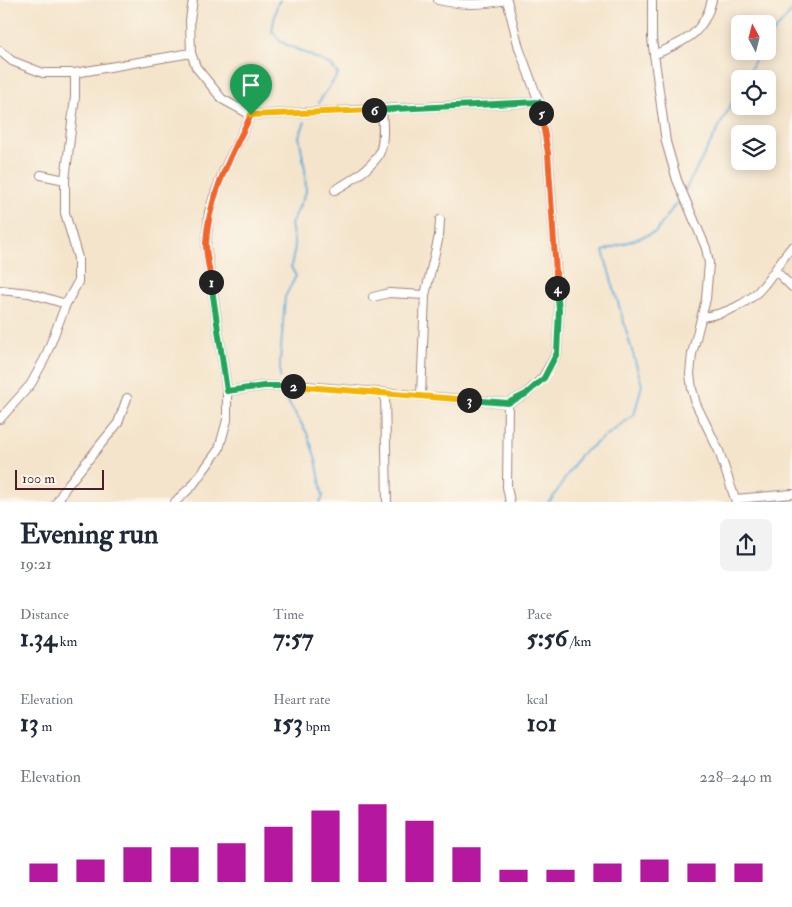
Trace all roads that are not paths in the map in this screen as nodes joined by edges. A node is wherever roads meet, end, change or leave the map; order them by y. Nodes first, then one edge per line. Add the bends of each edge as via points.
1 (193, 0) edge
2 (438, 0) edge
3 (506, 0) edge
4 (652, 0) edge
5 (712, 0) edge
6 (716, 0) edge
7 (709, 9) junction
8 (0, 51) edge
9 (191, 53) junction
10 (654, 55) junction
11 (75, 73) junction
12 (539, 102) junction
13 (382, 110) junction
14 (251, 115) junction
15 (41, 175) dead end
16 (65, 180) junction
17 (335, 190) dead end
18 (440, 220) dead end
19 (792, 247) edge
20 (775, 270) junction
21 (792, 288) edge
22 (0, 290) edge
23 (425, 295) junction
24 (373, 297) dead end
25 (66, 304) junction
26 (702, 317) junction
27 (227, 391) junction
28 (385, 394) junction
29 (422, 396) junction
30 (127, 398) dead end
31 (508, 403) junction
32 (0, 418) edge
33 (792, 494) edge
34 (735, 500) edge
35 (57, 502) edge
36 (174, 502) edge
37 (387, 502) edge
38 (510, 502) edge

1 - 9 street
2 - 3 street via 470,4
3 - 12 street
4 - 10 street
5 - 7 street
6 - 7 street
7 - 10 street via 704,23 694,34
8 - 11 street via 12,61 43,73
9 - 11 street
9 - 14 street via 196,67 222,100
10 - 26 street via 668,154 708,256 708,285
11 - 16 street
12 - 13 street
12 - 31 street via 548,153 559,310 557,353 544,378 526,394
13 - 14 street
13 - 17 street via 383,133 378,155 356,178
14 - 27 street via 224,170 208,220 206,246
15 - 16 street
16 - 25 street via 65,213 78,258 78,282
18 - 23 street
19 - 20 street
20 - 21 street
20 - 26 street via 749,299 723,312
22 - 25 street via 29,293
23 - 24 street via 389,293
23 - 29 street
25 - 32 street via 31,384
26 - 34 street via 692,354 692,389 719,451
27 - 28 street via 264,386 305,386
27 - 36 street via 227,420 219,449 192,486
28 - 29 street
28 - 37 street
29 - 31 street
30 - 35 street via 118,423
31 - 38 street via 507,487
33 - 34 street

